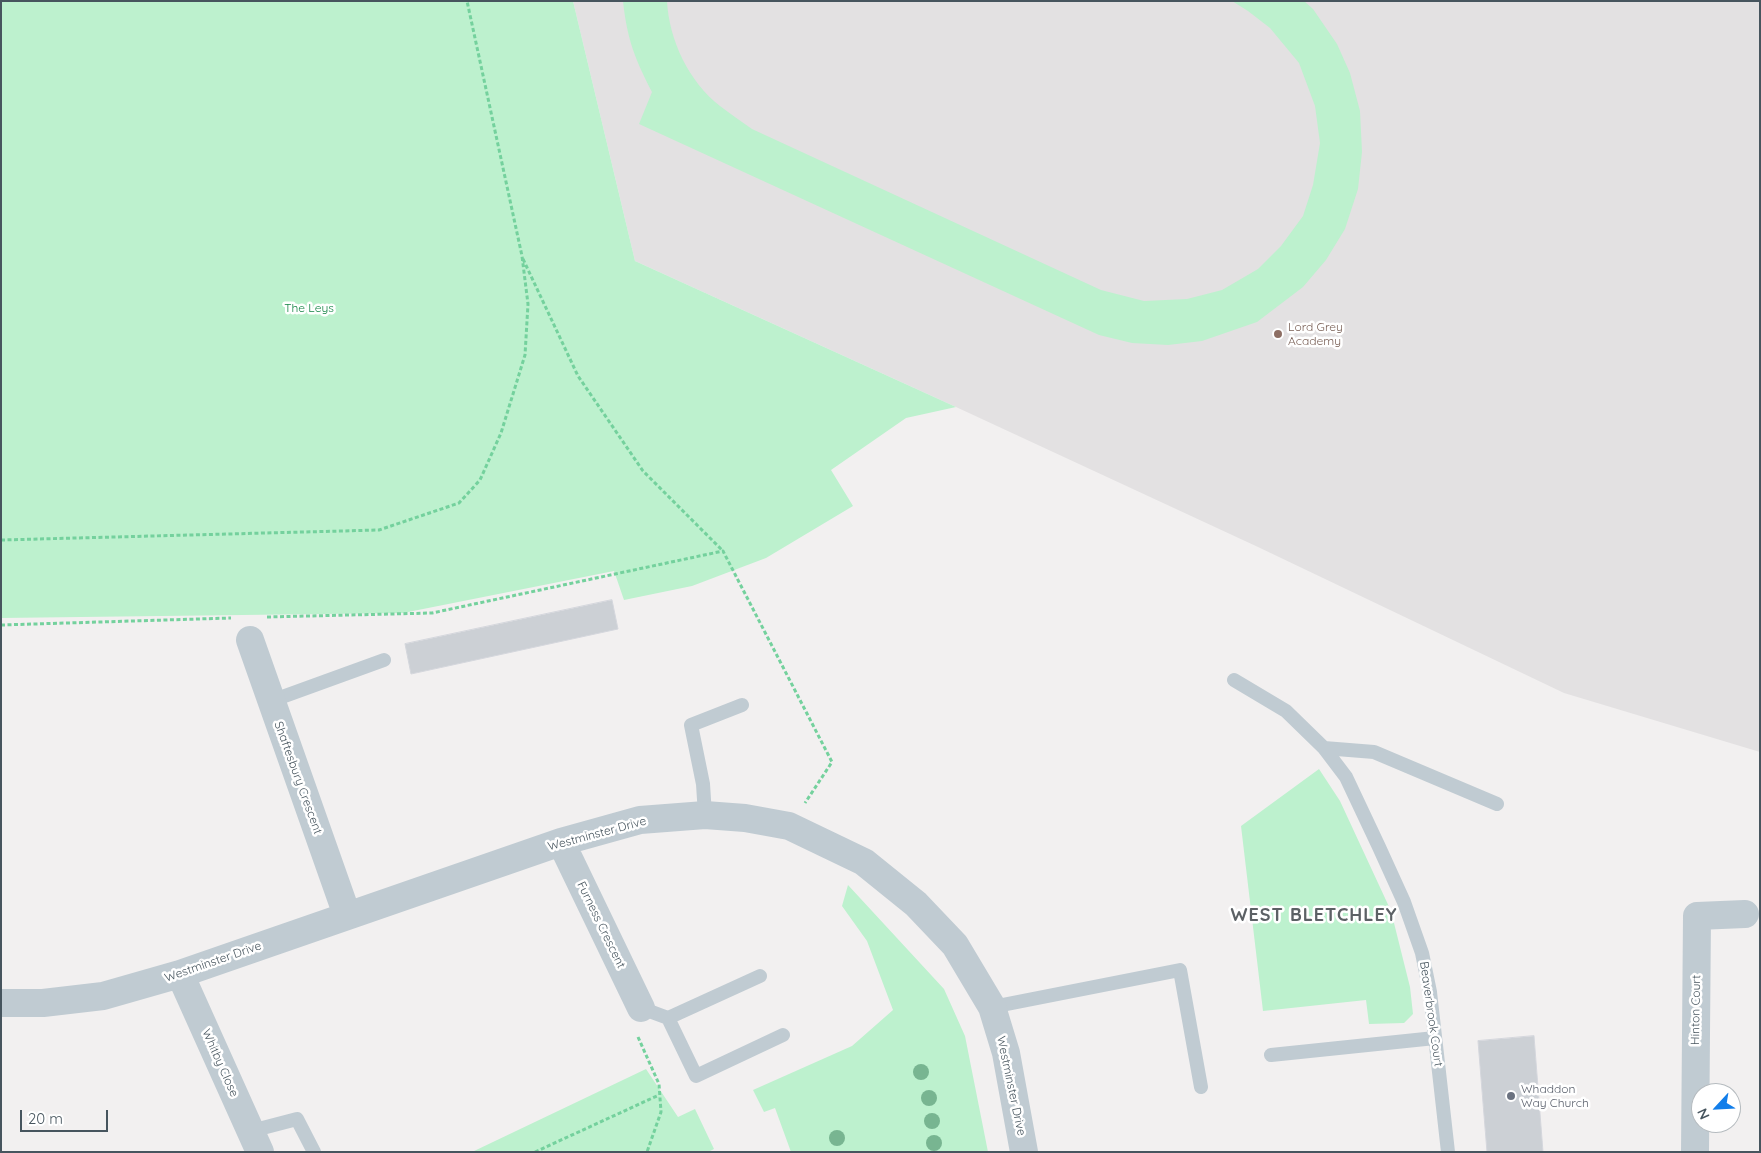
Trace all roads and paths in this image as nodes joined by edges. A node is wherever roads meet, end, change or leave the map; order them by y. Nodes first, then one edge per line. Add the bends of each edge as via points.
1 (468, 1) edge
2 (522, 256) junction
3 (1, 540) edge
4 (723, 551) junction
5 (265, 617) dead end
6 (1, 625) edge
7 (243, 629) joint
8 (384, 660) dead end
9 (1234, 680) dead end
10 (271, 701) junction
11 (742, 705) dead end
12 (1324, 748) junction
13 (1497, 804) dead end
14 (705, 815) junction
15 (789, 826) junction
16 (561, 842) junction
17 (1745, 914) dead end
18 (347, 915) junction
19 (180, 974) junction
20 (760, 976) dead end
21 (1, 1003) edge
22 (992, 1007) junction
23 (640, 1008) junction
24 (668, 1018) junction
25 (783, 1035) dead end
26 (1435, 1038) junction
27 (1271, 1055) dead end
28 (1201, 1087) dead end
29 (659, 1095) junction
30 (256, 1141) edge
31 (314, 1152) edge
32 (535, 1152) edge
33 (647, 1152) edge
34 (1024, 1152) edge
35 (1448, 1152) edge
36 (1695, 1152) edge

1 - 2 path
2 - 3 path via 528,304 525,355 501,433 480,480 459,503 379,530
2 - 4 path via 578,376 643,471
4 - 5 path via 432,613
4 - 15 path via 832,762
6 - 7 path
7 - 10 street, Shaftesbury Crescent
8 - 10 lane
9 - 12 lane, Beaverbrook Court via 1286,711
10 - 18 street, Shaftesbury Crescent
11 - 14 lane via 691,725 703,784
12 - 13 lane via 1374,752
12 - 26 lane, Beaverbrook Court via 1346,777 1404,902 1422,953
14 - 15 street, Westminster Drive
14 - 16 street, Westminster Drive via 640,820
15 - 22 street, Westminster Drive via 864,862 916,904 955,945
16 - 18 street, Westminster Drive
16 - 23 street, Furness Crescent
17 - 36 street, Hinton Court via 1697,916
18 - 19 street, Westminster Drive
19 - 21 street, Westminster Drive via 103,996 43,1004
19 - 30 street, Whitby Close
20 - 24 lane
22 - 28 lane via 1180,970
22 - 34 street, Westminster Drive via 1006,1053
23 - 24 lane
23 - 29 path via 628,1014 659,1084
24 - 25 lane via 696,1076
26 - 27 lane
26 - 35 lane, Beaverbrook Court
29 - 32 path
29 - 33 path via 661,1112
30 - 31 lane via 297,1119

